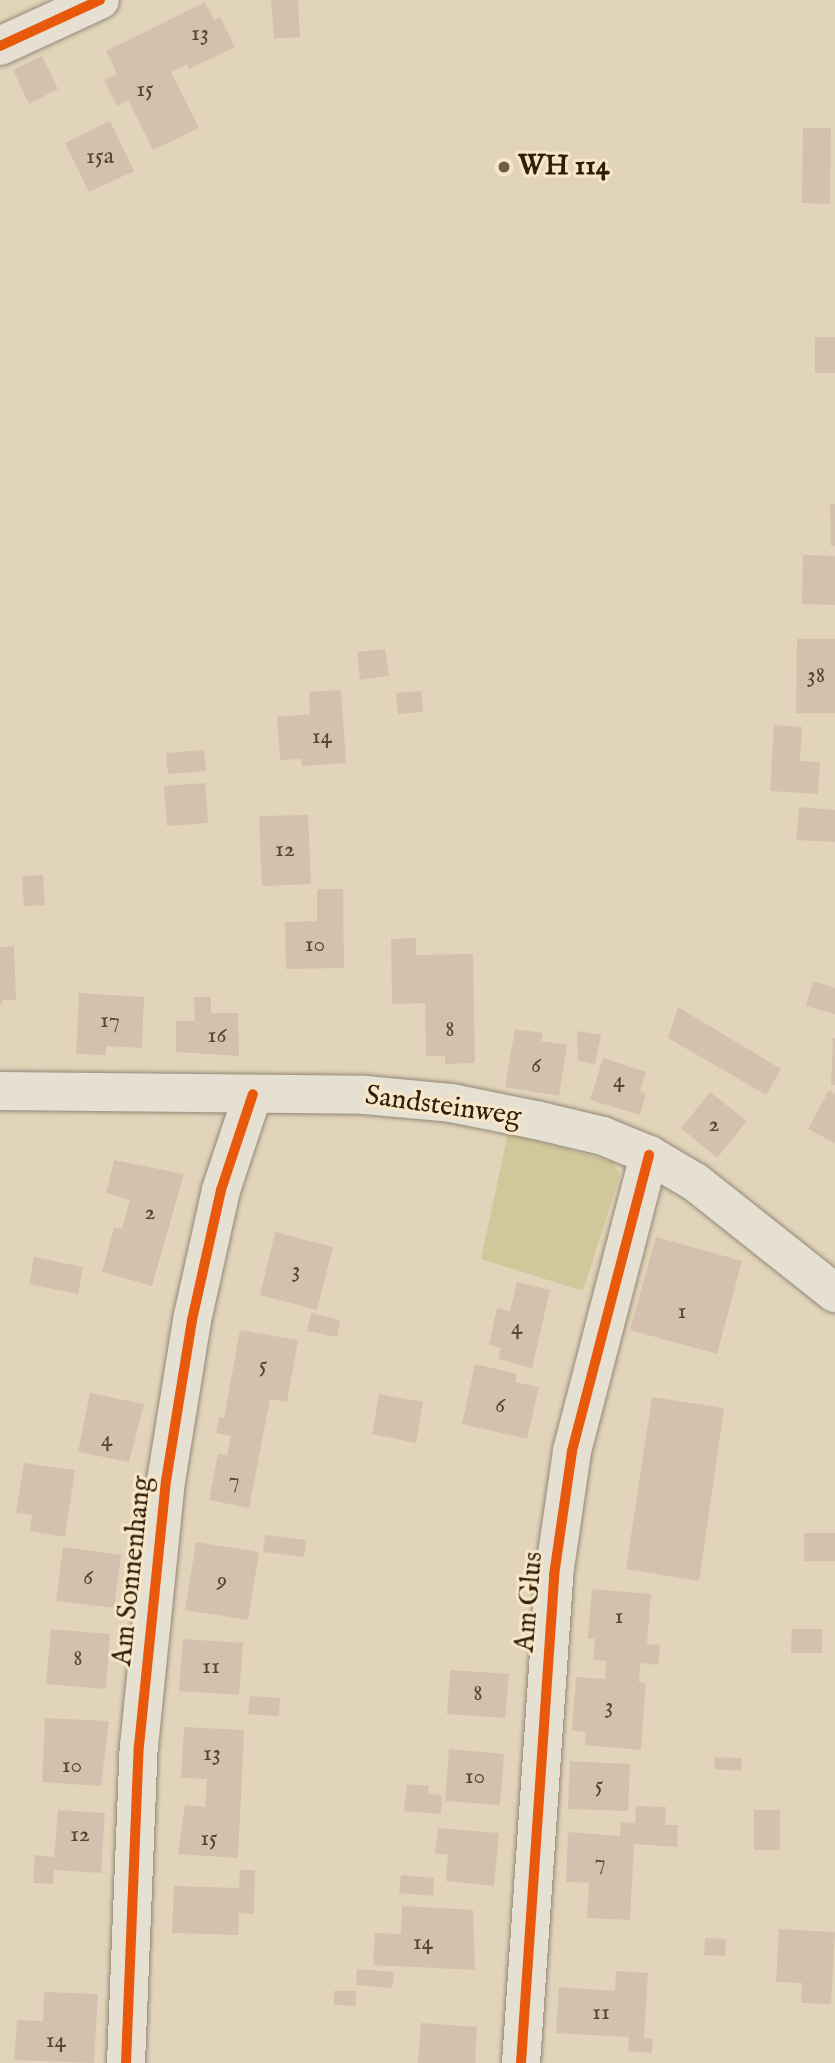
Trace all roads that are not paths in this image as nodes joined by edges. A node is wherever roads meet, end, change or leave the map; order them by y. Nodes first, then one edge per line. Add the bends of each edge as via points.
1 (100, 0) edge
2 (0, 46) edge
3 (0, 1091) edge
4 (253, 1094) junction
5 (649, 1155) junction
6 (835, 1293) edge
7 (126, 2063) edge
8 (521, 2063) edge

1 - 2 street
3 - 4 street, Sandsteinweg
4 - 5 street, Sandsteinweg via 365,1095 452,1103 603,1136
4 - 7 street, Am Sonnenhang via 221,1191 192,1320 166,1481 139,1746
5 - 6 street, Sandsteinweg via 695,1182
5 - 8 street, Am Glus via 572,1451 556,1561

